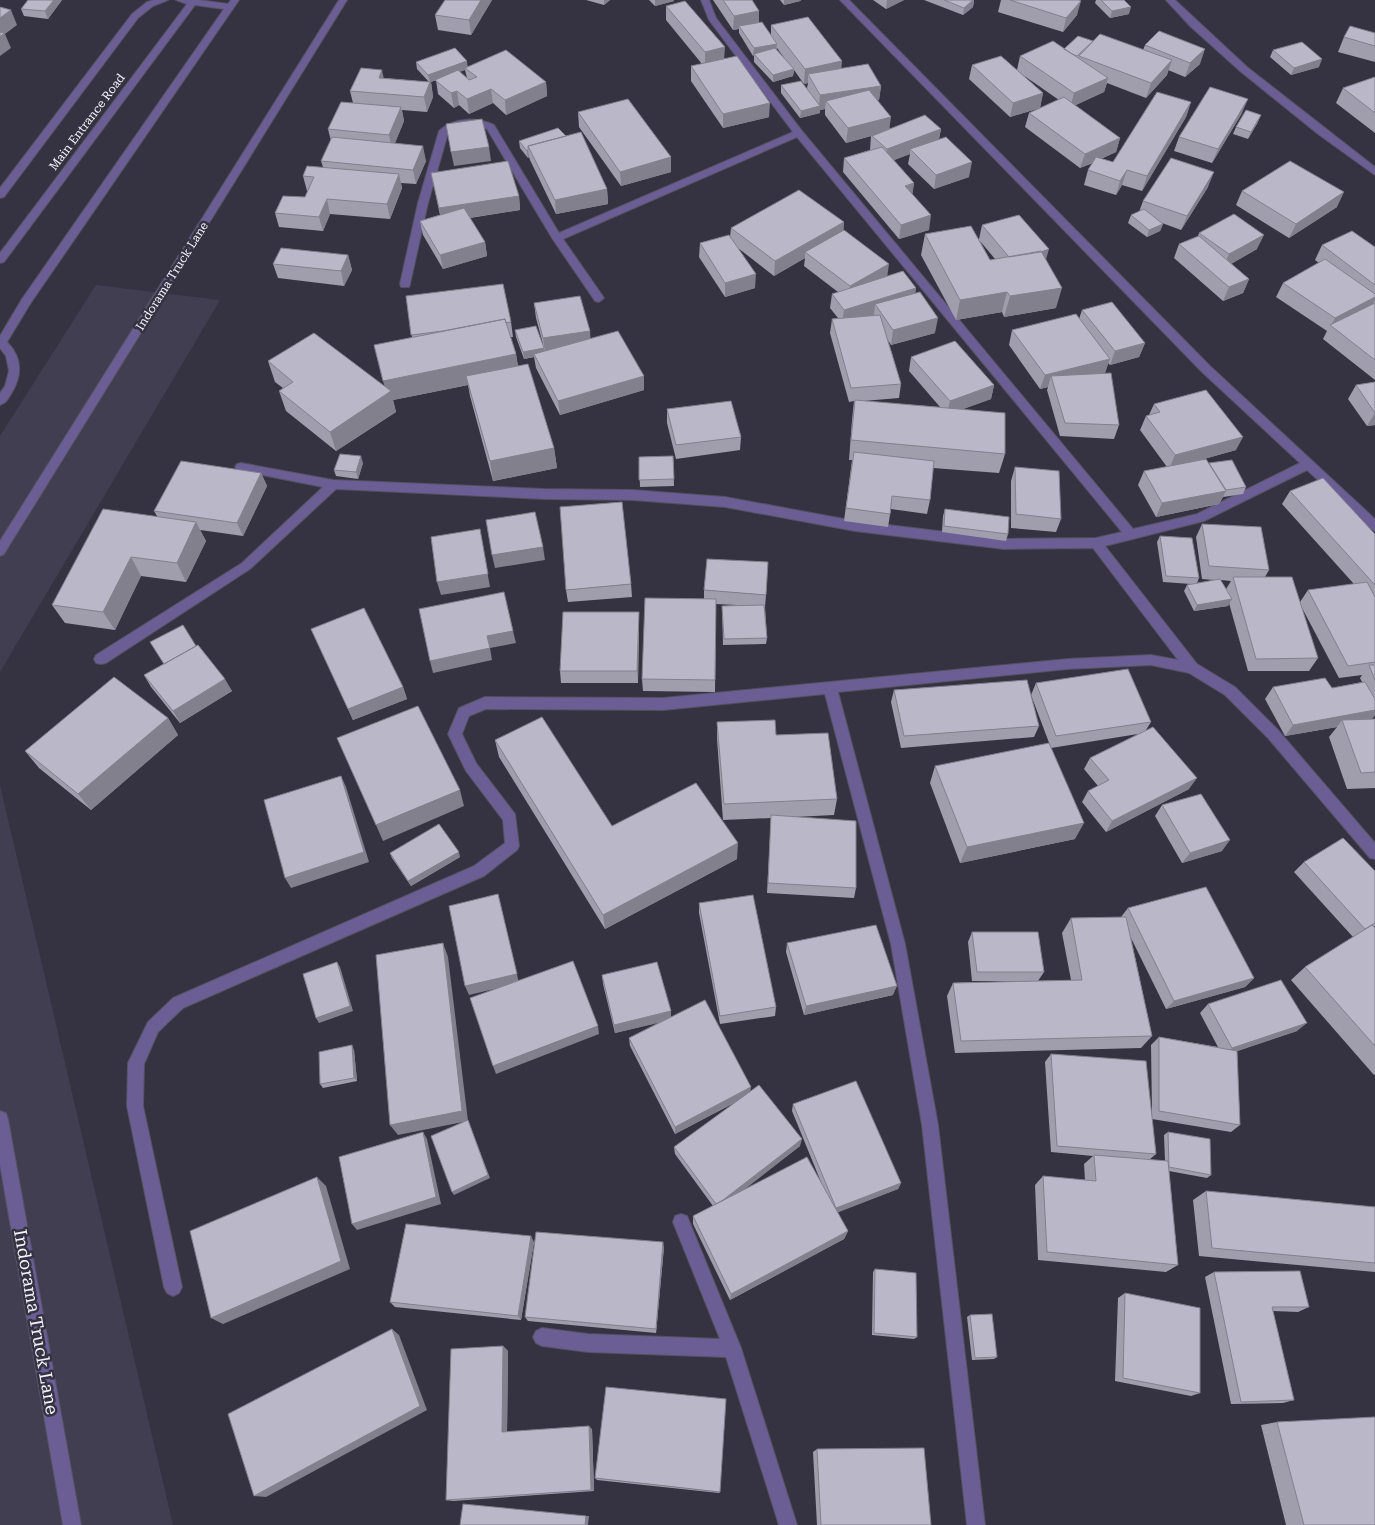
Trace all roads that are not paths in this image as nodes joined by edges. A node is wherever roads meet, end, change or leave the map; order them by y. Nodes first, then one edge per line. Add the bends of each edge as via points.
1 (164, 0) edge
2 (180, 0) edge
3 (343, 0) edge
4 (705, 0) edge
5 (844, 0) edge
6 (1170, 0) edge
7 (194, 1) edge
8 (233, 3) edge
9 (800, 133) junction
10 (1375, 172) edge
11 (0, 195) edge
12 (557, 238) junction
13 (0, 260) edge
14 (405, 284) dead end
15 (599, 298) dead end
16 (1, 342) edge
17 (0, 401) edge
18 (1307, 465) junction
19 (241, 467) dead end
20 (333, 484) junction
21 (1375, 526) edge
22 (1131, 536) junction
23 (1096, 543) junction
24 (0, 551) edge
25 (101, 659) dead end
26 (1192, 668) junction
27 (830, 688) junction
28 (1375, 853) edge
29 (0, 1119) edge
30 (681, 1222) dead end
31 (173, 1287) dead end
32 (542, 1336) edge
33 (732, 1348) junction
34 (72, 1525) edge
35 (788, 1525) edge
36 (976, 1525) edge

1 - 11 street via 150,4 135,16
2 - 7 street
3 - 24 street, Indorama Truck Lane
4 - 9 street via 712,18
5 - 18 street via 1200,362
6 - 10 street via 1267,91
7 - 8 street
7 - 13 street, Main Entrance Road
8 - 16 street
9 - 12 street
9 - 22 street
12 - 14 street via 491,127 483,122 461,124 444,131 423,203
12 - 15 street
16 - 17 street via 11,352 16,365 15,379
18 - 21 street
18 - 22 street via 1200,518
19 - 20 street
20 - 23 street via 633,495 725,502 854,526 1004,544
20 - 25 street via 246,566
22 - 23 street
23 - 26 street
26 - 27 street via 1151,660 1068,664
26 - 28 street via 1230,691 1273,734
27 - 31 street via 663,704 485,703 464,712 455,734 471,767 510,818 512,846 479,871 178,1003 153,1027 136,1063 135,1106
27 - 36 street via 898,944 926,1106
29 - 34 street, Indorama Truck Lane
30 - 33 street
32 - 33 street via 588,1343
33 - 35 street

